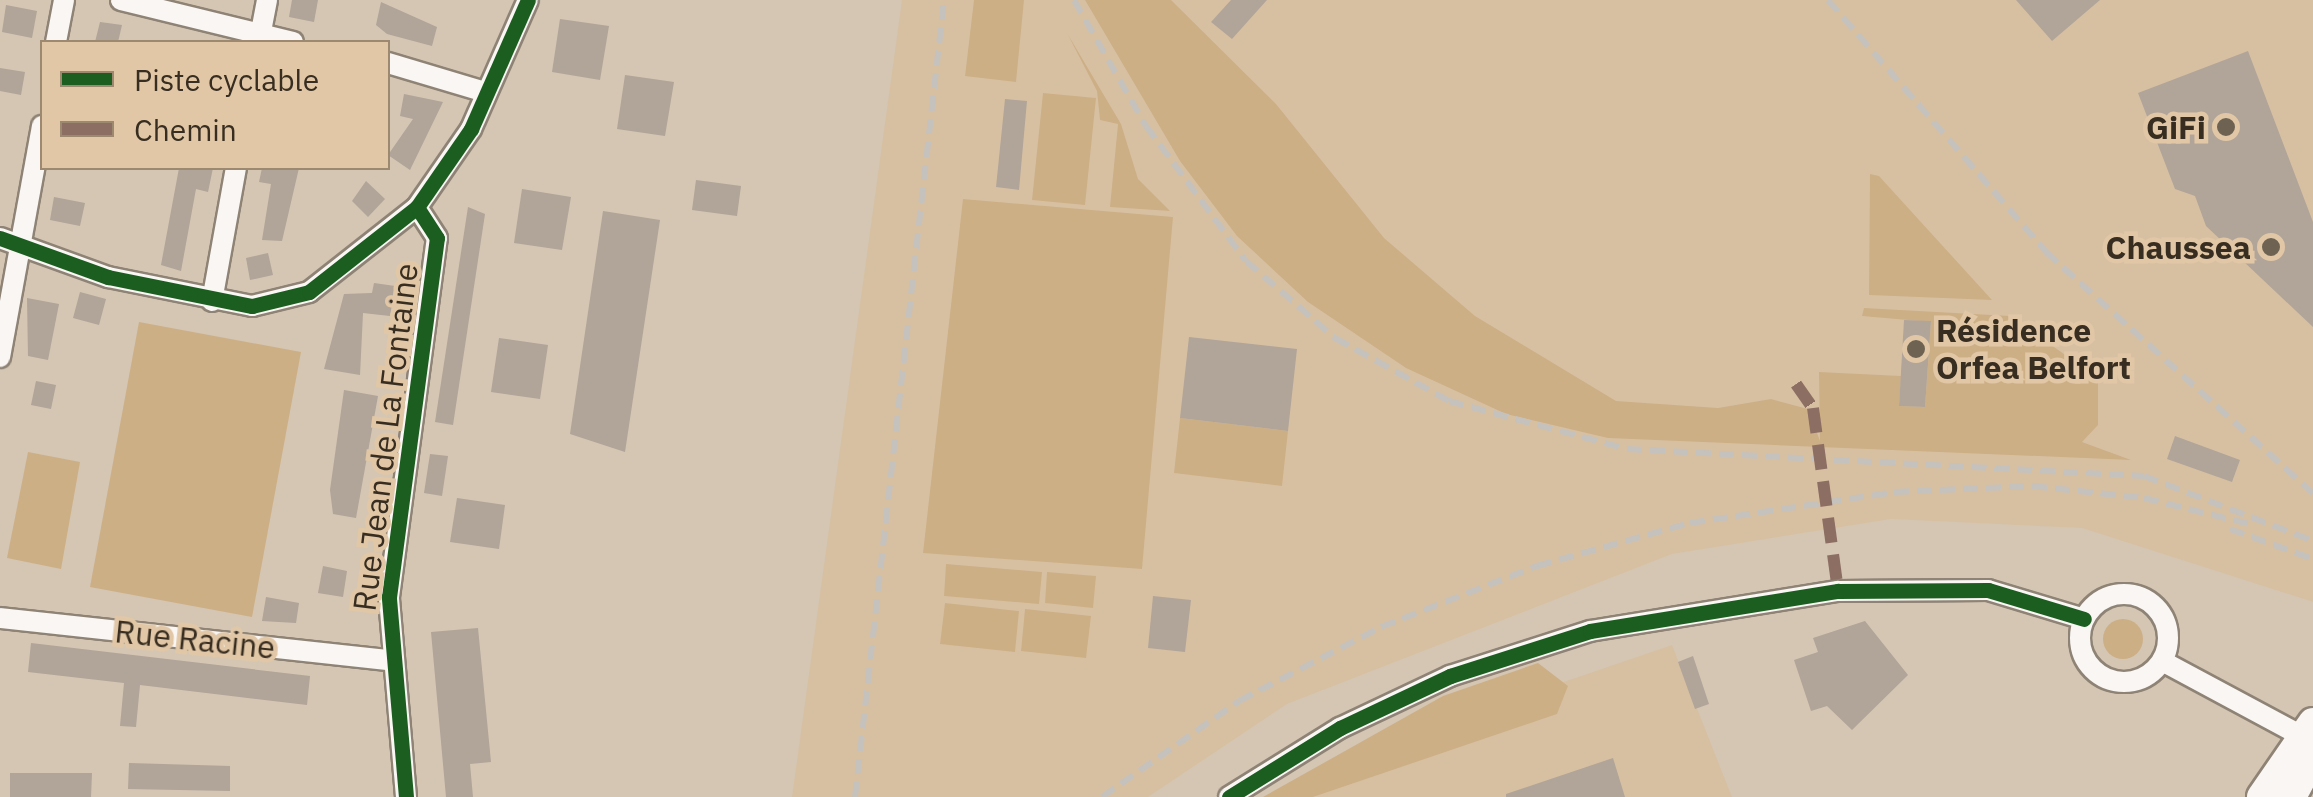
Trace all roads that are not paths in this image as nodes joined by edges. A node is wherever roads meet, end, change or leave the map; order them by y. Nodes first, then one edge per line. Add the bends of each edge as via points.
1 (64, 0) edge
2 (120, 0) edge
3 (267, 0) edge
4 (528, 0) edge
5 (259, 39) edge
6 (56, 40) edge
7 (390, 65) edge
8 (485, 92) junction
9 (40, 138) edge
10 (236, 170) edge
11 (417, 207) junction
12 (0, 238) edge
13 (22, 249) junction
14 (212, 301) junction
15 (0, 357) edge
16 (0, 618) edge
17 (2084, 619) junction
18 (389, 660) junction
19 (2162, 661) junction
20 (2308, 730) edge
21 (406, 797) edge
22 (1229, 797) edge
23 (2262, 797) edge
24 (2292, 797) edge

1 - 6 street
2 - 5 street
3 - 5 street
4 - 8 street
7 - 8 street
8 - 11 street via 471,129
9 - 13 street
10 - 14 street
11 - 14 street via 308,292 252,306
11 - 18 street, Rue Jean de La Fontaine via 437,238 399,501
12 - 13 street
13 - 14 street
13 - 15 street
16 - 18 street, Rue Racine
17 - 19 street via 2083,654 2108,679 2143,678
17 - 19 street via 2111,596 2146,600 2167,628
17 - 22 street via 1988,590 1838,590 1590,631 1450,676 1340,728
18 - 21 street, Rue Jean de La Fontaine
19 - 20 street
20 - 23 main road
20 - 24 main road via 2309,762

